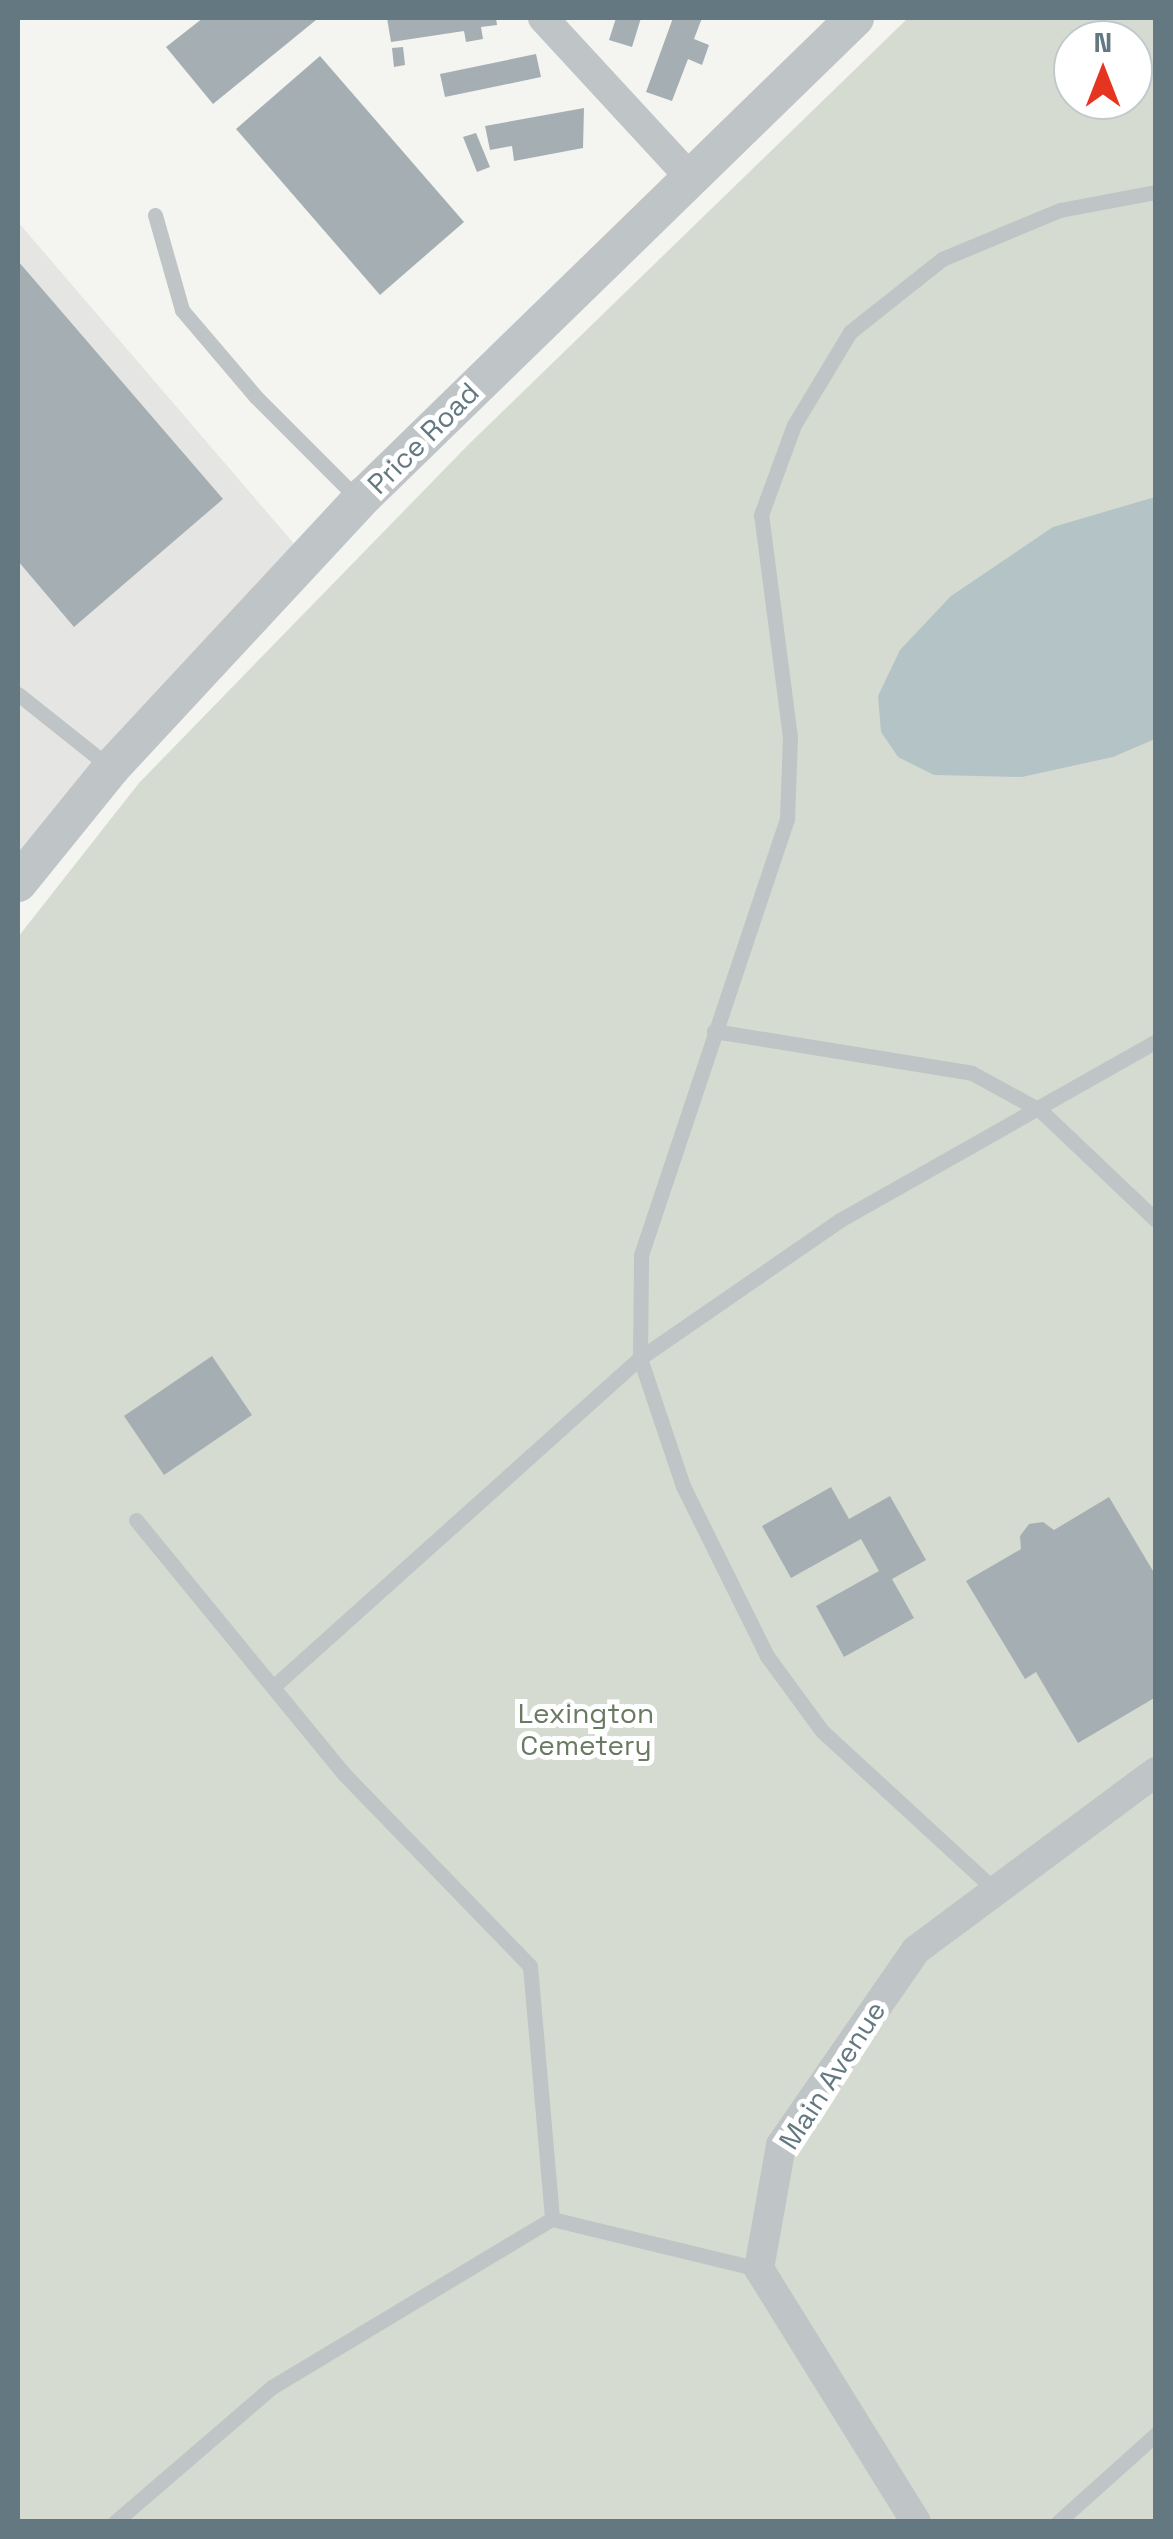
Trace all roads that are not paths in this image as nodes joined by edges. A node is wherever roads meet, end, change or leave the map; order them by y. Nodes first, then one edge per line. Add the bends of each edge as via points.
1 (544, 18) edge
2 (855, 18) edge
3 (689, 176) junction
4 (1156, 192) edge
5 (155, 216) dead end
6 (360, 501) junction
7 (18, 694) edge
8 (111, 768) junction
9 (18, 882) edge
10 (714, 1032) junction
11 (1156, 1041) edge
12 (1041, 1111) junction
13 (1156, 1220) edge
14 (640, 1358) junction
15 (136, 1520) dead end
16 (273, 1686) junction
17 (1156, 1772) edge
18 (996, 1890) junction
19 (552, 2220) junction
20 (758, 2270) junction
21 (1156, 2434) edge
22 (114, 2522) edge
23 (916, 2522) edge
24 (1058, 2522) edge

1 - 3 street
2 - 3 street, Price Road
3 - 6 street, Price Road
4 - 10 lane via 1060,210 942,259 850,332 794,425 760,515 790,738 787,819
5 - 6 lane via 182,310 256,397
6 - 8 street, Price Road
7 - 8 lane
8 - 9 street, Price Road
10 - 12 lane via 972,1073
10 - 14 lane via 641,1255
11 - 12 lane
12 - 13 lane
12 - 14 lane via 840,1220
14 - 16 lane
14 - 18 lane via 684,1486 766,1656 822,1731
15 - 16 lane
16 - 19 lane via 344,1774 530,1966
17 - 18 street, Main Avenue
18 - 20 street, Main Avenue via 916,1950 780,2145
19 - 20 lane
19 - 22 lane via 272,2387
20 - 23 street
21 - 24 lane

